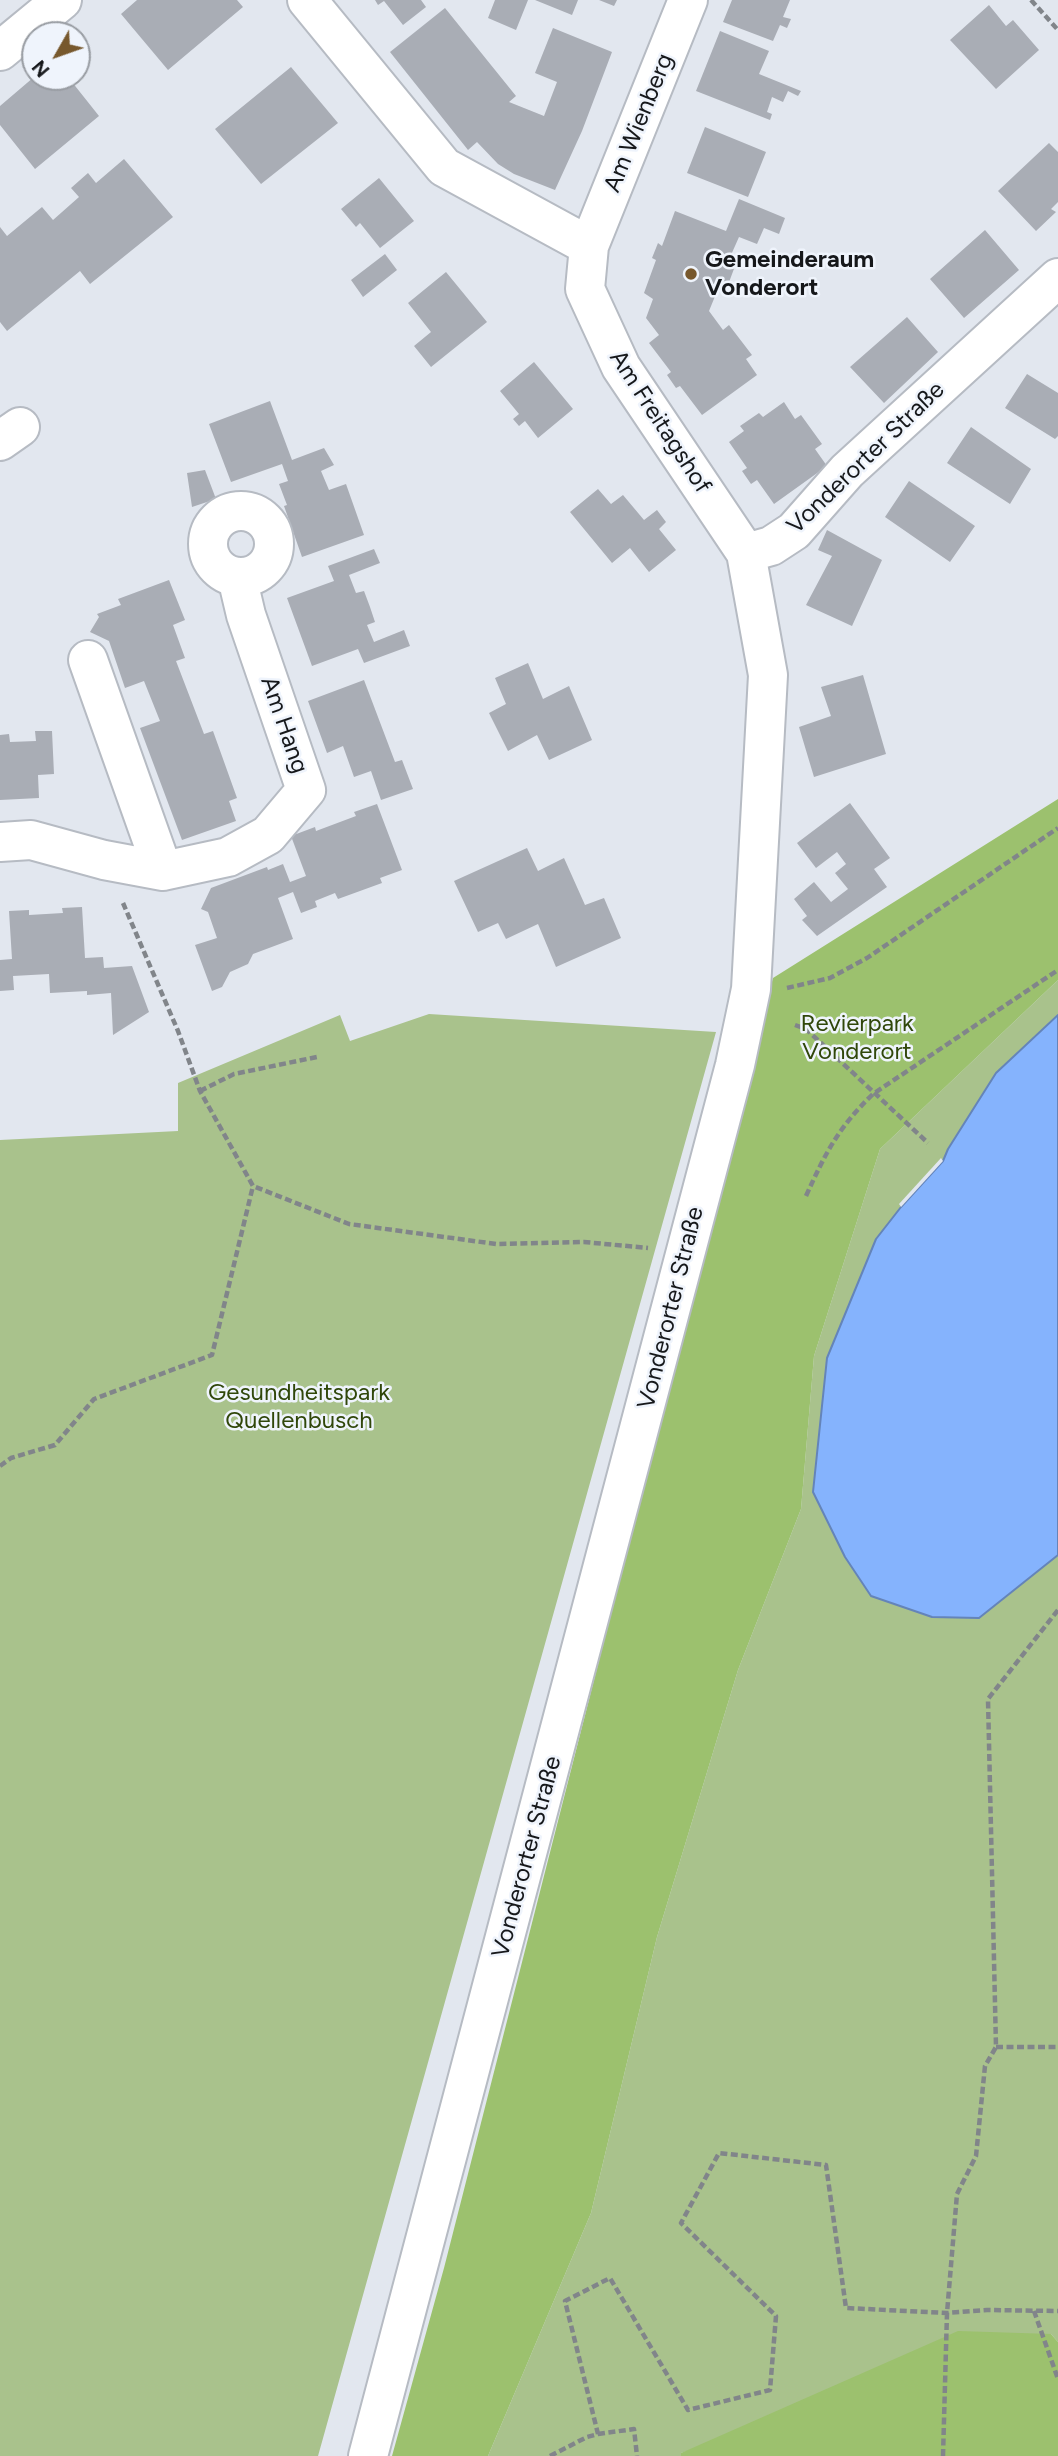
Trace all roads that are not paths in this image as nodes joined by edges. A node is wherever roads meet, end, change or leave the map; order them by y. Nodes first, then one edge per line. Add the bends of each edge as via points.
1 (62, 0) edge
2 (307, 0) edge
3 (688, 0) edge
4 (0, 51) edge
5 (589, 246) junction
6 (1058, 278) edge
7 (746, 553) junction
8 (237, 577) dead end
9 (88, 660) dead end
10 (0, 842) edge
11 (163, 872) junction
12 (368, 2456) edge

1 - 4 street
2 - 5 street via 444,167
3 - 5 street, Am Wienberg
5 - 7 street, Am Freitagshof via 585,289 621,367
6 - 7 street, Vonderorter Straße via 847,471 793,531 771,546
7 - 12 street, Vonderorter Straße via 768,675 751,989 725,1109
8 - 11 street, Am Hang via 306,790 268,835 228,857
9 - 11 street
10 - 11 street, Am Hang via 31,840

